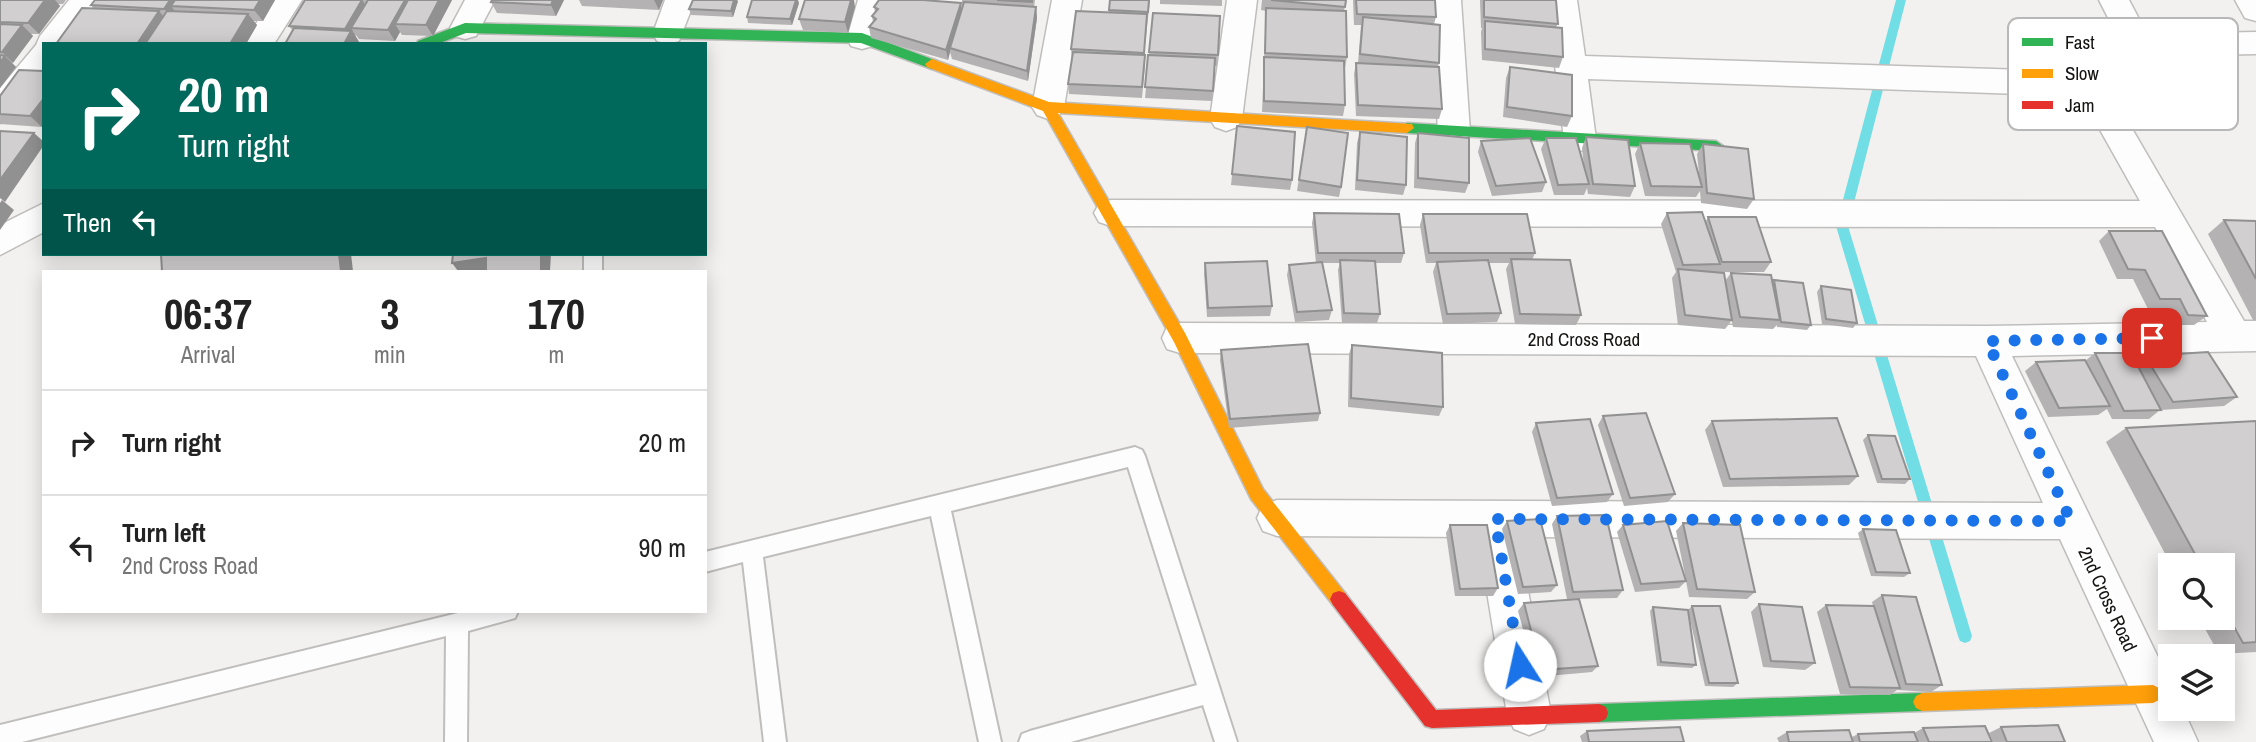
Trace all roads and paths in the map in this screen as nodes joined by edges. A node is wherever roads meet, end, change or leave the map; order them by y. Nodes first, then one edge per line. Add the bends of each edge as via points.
1 (85, 0) edge
2 (287, 0) edge
3 (480, 0) edge
4 (680, 0) edge
5 (873, 0) edge
6 (1067, 0) edge
7 (1242, 0) edge
8 (1446, 0) edge
9 (1562, 0) edge
10 (2113, 0) edge
11 (2250, 0) edge
12 (2256, 11) edge
13 (2123, 18) edge
14 (465, 28) junction
15 (668, 33) junction
16 (862, 38) junction
17 (53, 42) edge
18 (259, 42) edge
19 (428, 42) edge
20 (2238, 43) edge
21 (2256, 43) edge
22 (39, 66) edge
23 (1571, 67) junction
24 (1864, 76) joint
25 (1898, 77) joint
26 (2008, 82) edge
27 (1048, 107) junction
28 (0, 111) edge
29 (1226, 119) junction
30 (2116, 130) edge
31 (1454, 132) junction
32 (1580, 139) junction
33 (1716, 146) edge
34 (1111, 213) junction
35 (2164, 214) junction
36 (42, 217) edge
37 (0, 241) edge
38 (2245, 336) edge
39 (1180, 338) junction
40 (1987, 341) junction
41 (939, 504) junction
42 (1277, 518) junction
43 (1495, 519) junction
44 (2071, 521) junction
45 (752, 550) junction
46 (707, 561) edge
47 (499, 613) edge
48 (457, 623) junction
49 (1210, 692) junction
50 (2153, 694) junction
51 (1529, 714) junction
52 (0, 736) edge
53 (456, 742) edge
54 (775, 742) edge
55 (990, 742) edge
56 (1030, 742) edge
57 (1226, 742) edge
58 (2176, 742) edge

1 - 17 street
2 - 18 street
3 - 14 street
4 - 15 street
5 - 16 street
6 - 27 street
7 - 29 street
8 - 31 street
9 - 23 street
10 - 13 street
11 - 12 street
14 - 15 street
14 - 19 street
15 - 16 street
16 - 27 street
20 - 21 street
22 - 28 street
23 - 24 street
23 - 32 street
24 - 25 street
25 - 26 street
27 - 29 street
27 - 34 street
29 - 31 street
30 - 35 street
31 - 32 street
32 - 33 street
34 - 35 street
34 - 39 street
35 - 38 street
36 - 37 street
38 - 40 street, 2nd Cross Road
39 - 40 street, 2nd Cross Road
39 - 42 street via 1257,494
40 - 44 street, 2nd Cross Road
41 - 45 lane
41 - 49 lane via 1135,456
41 - 55 lane
42 - 43 street
42 - 51 street via 1433,719
43 - 44 street
43 - 51 street
44 - 50 street, 2nd Cross Road
45 - 46 lane
45 - 54 lane
47 - 48 lane
48 - 52 lane
48 - 53 lane
49 - 56 lane
49 - 57 lane
50 - 51 street
50 - 58 street, 2nd Cross Road

